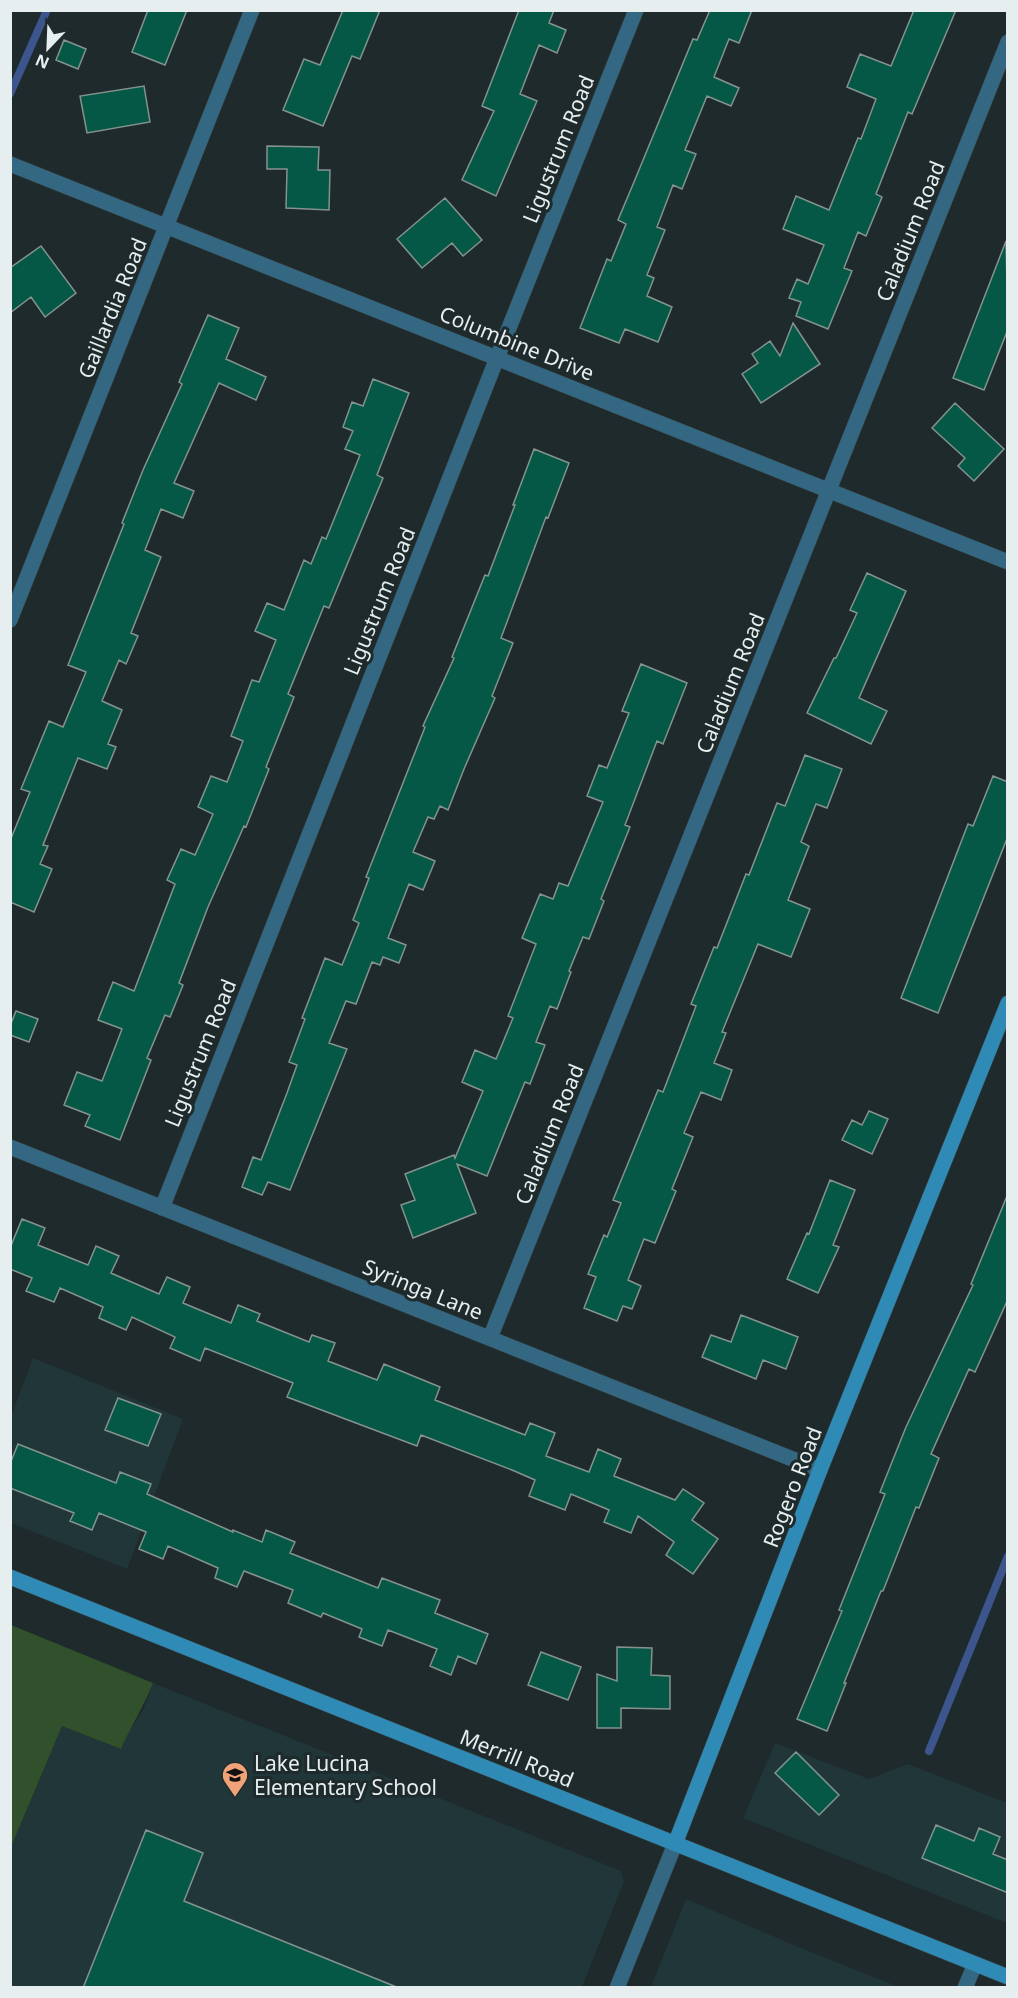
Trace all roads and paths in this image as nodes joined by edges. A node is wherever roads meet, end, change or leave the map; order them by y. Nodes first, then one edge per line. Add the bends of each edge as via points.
1 (252, 10) edge
2 (636, 10) edge
3 (1008, 42) edge
4 (10, 164) edge
5 (166, 226) junction
6 (497, 358) junction
7 (829, 491) junction
8 (1008, 562) edge
9 (10, 620) edge
10 (1008, 1003) edge
11 (10, 1147) edge
12 (162, 1208) junction
13 (490, 1338) junction
14 (820, 1470) junction
15 (10, 1577) edge
16 (675, 1844) junction
17 (975, 1964) junction
18 (1008, 1977) edge
19 (617, 1988) edge
20 (966, 1988) edge

1 - 5 street, Gaillardia Road
2 - 6 street, Ligustrum Road
3 - 7 street, Caladium Road
4 - 5 street, Columbine Drive
5 - 6 street, Columbine Drive
5 - 9 street, Gaillardia Road
6 - 7 street, Columbine Drive
6 - 12 street, Ligustrum Road
7 - 8 street, Columbine Drive
7 - 13 street, Caladium Road
10 - 14 main road, Rogero Road
11 - 12 street, Syringa Lane
12 - 13 street, Syringa Lane
13 - 14 street, Syringa Lane
14 - 16 main road, Rogero Road
15 - 16 main road, Merrill Road
16 - 17 main road, Merrill Road
16 - 19 street, Rogero Road
17 - 18 main road, Merrill Road
17 - 20 street

